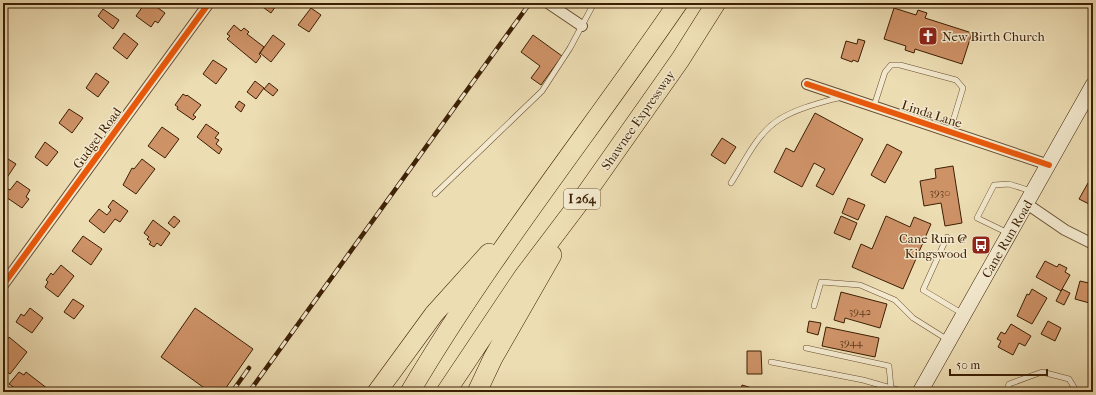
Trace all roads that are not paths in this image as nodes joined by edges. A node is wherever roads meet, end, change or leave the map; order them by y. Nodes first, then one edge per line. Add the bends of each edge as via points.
1 (209, 3) edge
2 (548, 3) edge
3 (594, 3) edge
4 (678, 3) edge
5 (716, 3) edge
6 (582, 26) junction
7 (808, 84) dead end
8 (1093, 85) edge
9 (844, 96) junction
10 (874, 106) junction
11 (950, 131) junction
12 (1049, 166) junction
13 (731, 183) dead end
14 (435, 194) dead end
15 (585, 196) junction
16 (1030, 198) junction
17 (534, 203) junction
18 (1010, 234) junction
19 (947, 237) dead end
20 (1093, 244) edge
21 (3, 285) edge
22 (814, 306) dead end
23 (964, 314) junction
24 (949, 341) junction
25 (806, 348) dead end
26 (771, 362) dead end
27 (891, 388) junction
28 (377, 392) edge
29 (410, 392) edge
30 (446, 392) edge
31 (477, 392) edge
32 (905, 392) edge
33 (920, 392) edge
34 (1006, 392) edge
35 (1076, 392) edge

1 - 21 street, Gudgel Road
2 - 6 street
3 - 6 lane
4 - 17 highway, I 264 via 579,144
5 - 15 highway, Shawnee Expressway / I 264 via 680,60
6 - 14 lane via 542,91
7 - 9 street, Linda Lane
8 - 12 main road, Cane Run Road
9 - 10 street, Linda Lane
9 - 13 lane via 804,108 779,119 758,140
10 - 11 street, Linda Lane
10 - 11 lane via 885,72 891,65 900,65 956,80 963,88
11 - 12 street, Linda Lane
12 - 16 main road, Cane Run Road
15 - 30 highway, Shawnee Expressway / I 264 via 523,277
15 - 31 highway via 493,358
16 - 18 main road, Cane Run Road
16 - 18 lane via 1009,184 994,184 977,218
16 - 20 street via 1065,230
17 - 28 highway via 434,314
17 - 29 highway, I 264
18 - 23 main road, Cane Run Road
19 - 23 lane via 923,290
22 - 24 lane via 821,282 860,285 895,300 913,318
23 - 24 main road, Cane Run Road
24 - 33 main road, Cane Run Road
25 - 27 lane via 889,366
26 - 27 lane
27 - 32 lane
34 - 35 lane via 1009,384 1042,372 1069,379

